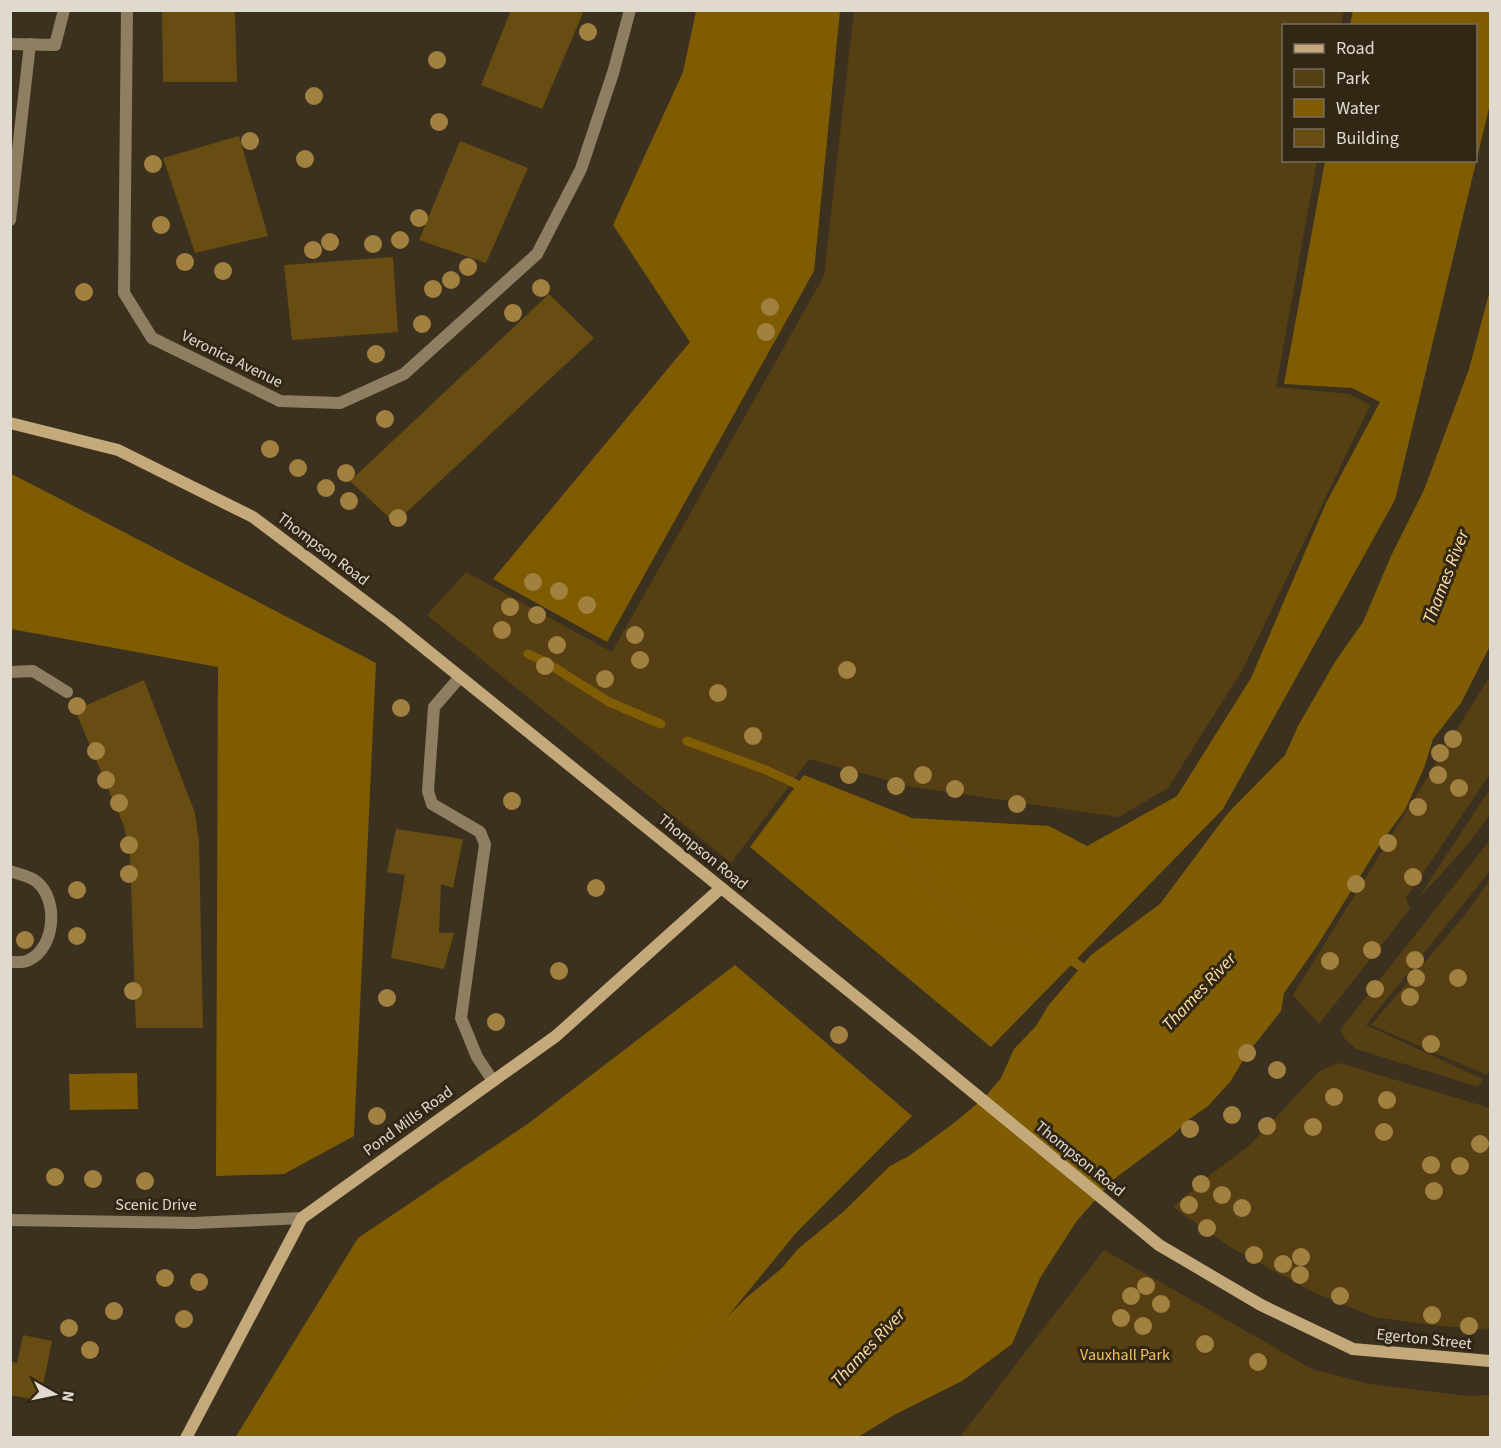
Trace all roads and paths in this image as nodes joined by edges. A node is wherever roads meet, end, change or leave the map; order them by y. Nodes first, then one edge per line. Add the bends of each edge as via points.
1 (64, 10) edge
2 (127, 10) edge
3 (630, 10) edge
4 (10, 44) edge
5 (30, 44) junction
6 (10, 220) edge
7 (10, 423) edge
8 (10, 672) edge
9 (460, 677) junction
10 (67, 692) dead end
11 (10, 871) edge
12 (721, 888) junction
13 (10, 962) edge
14 (493, 1081) junction
15 (302, 1218) junction
16 (10, 1220) edge
17 (1353, 1349) joint
18 (1491, 1361) edge
19 (186, 1437) edge

1 - 5 street via 55,45
2 - 3 street, Veronica Avenue via 124,293 152,338 280,401 340,403 404,374 537,254 581,169 614,73
4 - 5 street
5 - 6 street
7 - 9 street, Thompson Road via 118,450 253,517
8 - 10 street via 33,671
9 - 12 street, Thompson Road
9 - 14 street via 434,707 428,791 432,804 480,832 485,844 461,1018 477,1057
11 - 13 street via 37,882 50,900 51,925 44,948 28,961
12 - 14 street, Pond Mills Road via 556,1036
12 - 17 street, Thompson Road via 1159,1245 1261,1305
14 - 15 street, Pond Mills Road
15 - 16 street, Scenic Drive via 194,1223
15 - 19 street, Pond Mills Road
17 - 18 street, Egerton Street

